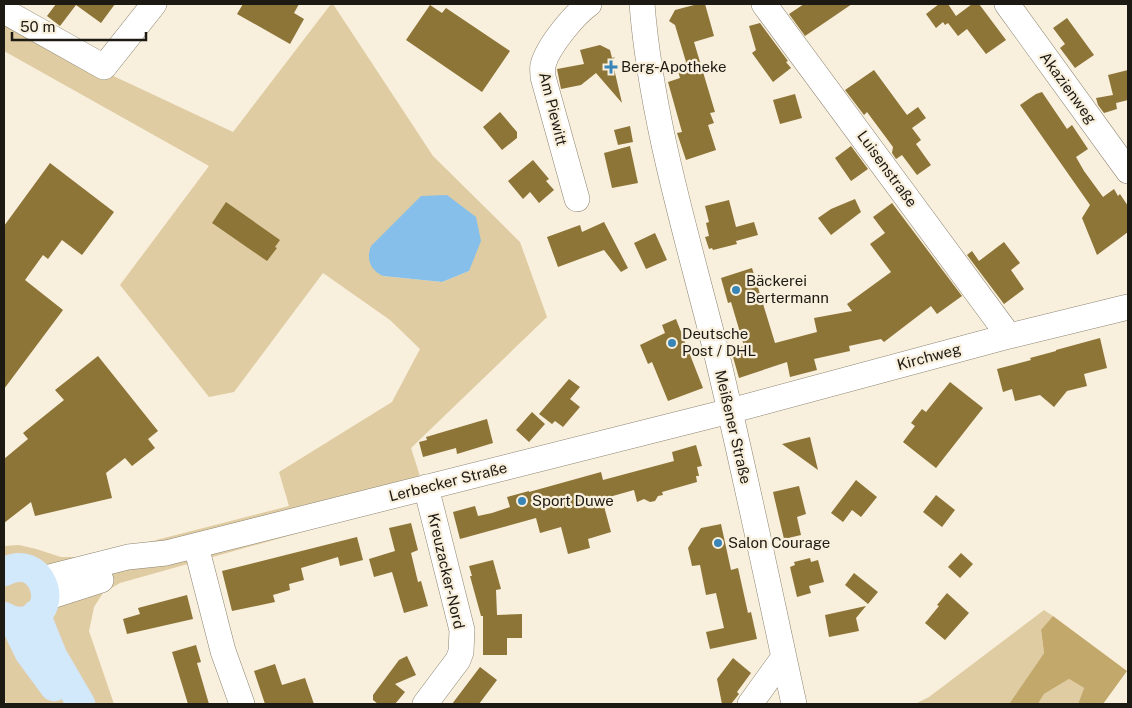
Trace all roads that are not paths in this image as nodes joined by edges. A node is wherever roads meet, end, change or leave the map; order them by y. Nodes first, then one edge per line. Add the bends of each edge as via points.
1 (154, 4) edge
2 (589, 4) edge
3 (642, 4) edge
4 (764, 4) edge
5 (1007, 4) edge
6 (4, 11) edge
7 (1128, 171) edge
8 (576, 199) dead end
9 (1128, 308) edge
10 (1009, 336) junction
11 (730, 411) junction
12 (426, 487) junction
13 (196, 546) junction
14 (4, 572) edge
15 (28, 606) edge
16 (784, 657) junction
17 (67, 704) edge
18 (81, 704) edge
19 (242, 704) edge
20 (425, 704) edge
21 (750, 704) edge
22 (794, 704) edge

1 - 6 street via 104,67
2 - 8 street, Am Piewitt via 578,12 557,40 542,67
3 - 11 street, Meißener Straße via 656,105
4 - 10 street, Luisenstraße
5 - 7 street, Akazienweg
9 - 10 street, Kirchweg
10 - 11 street, Kirchweg
11 - 12 street, Lerbecker Straße
11 - 16 street, Meißener Straße
12 - 13 street, Lerbecker Straße
12 - 20 street, Kreuzacker-Nord via 462,636 458,660
13 - 15 street, Lerbecker Straße via 166,553 133,570
13 - 19 street via 223,651
14 - 15 main road via 19,567 35,573
15 - 17 main road via 29,653
15 - 18 main road via 52,656
16 - 21 street
16 - 22 street, Meißener Straße

